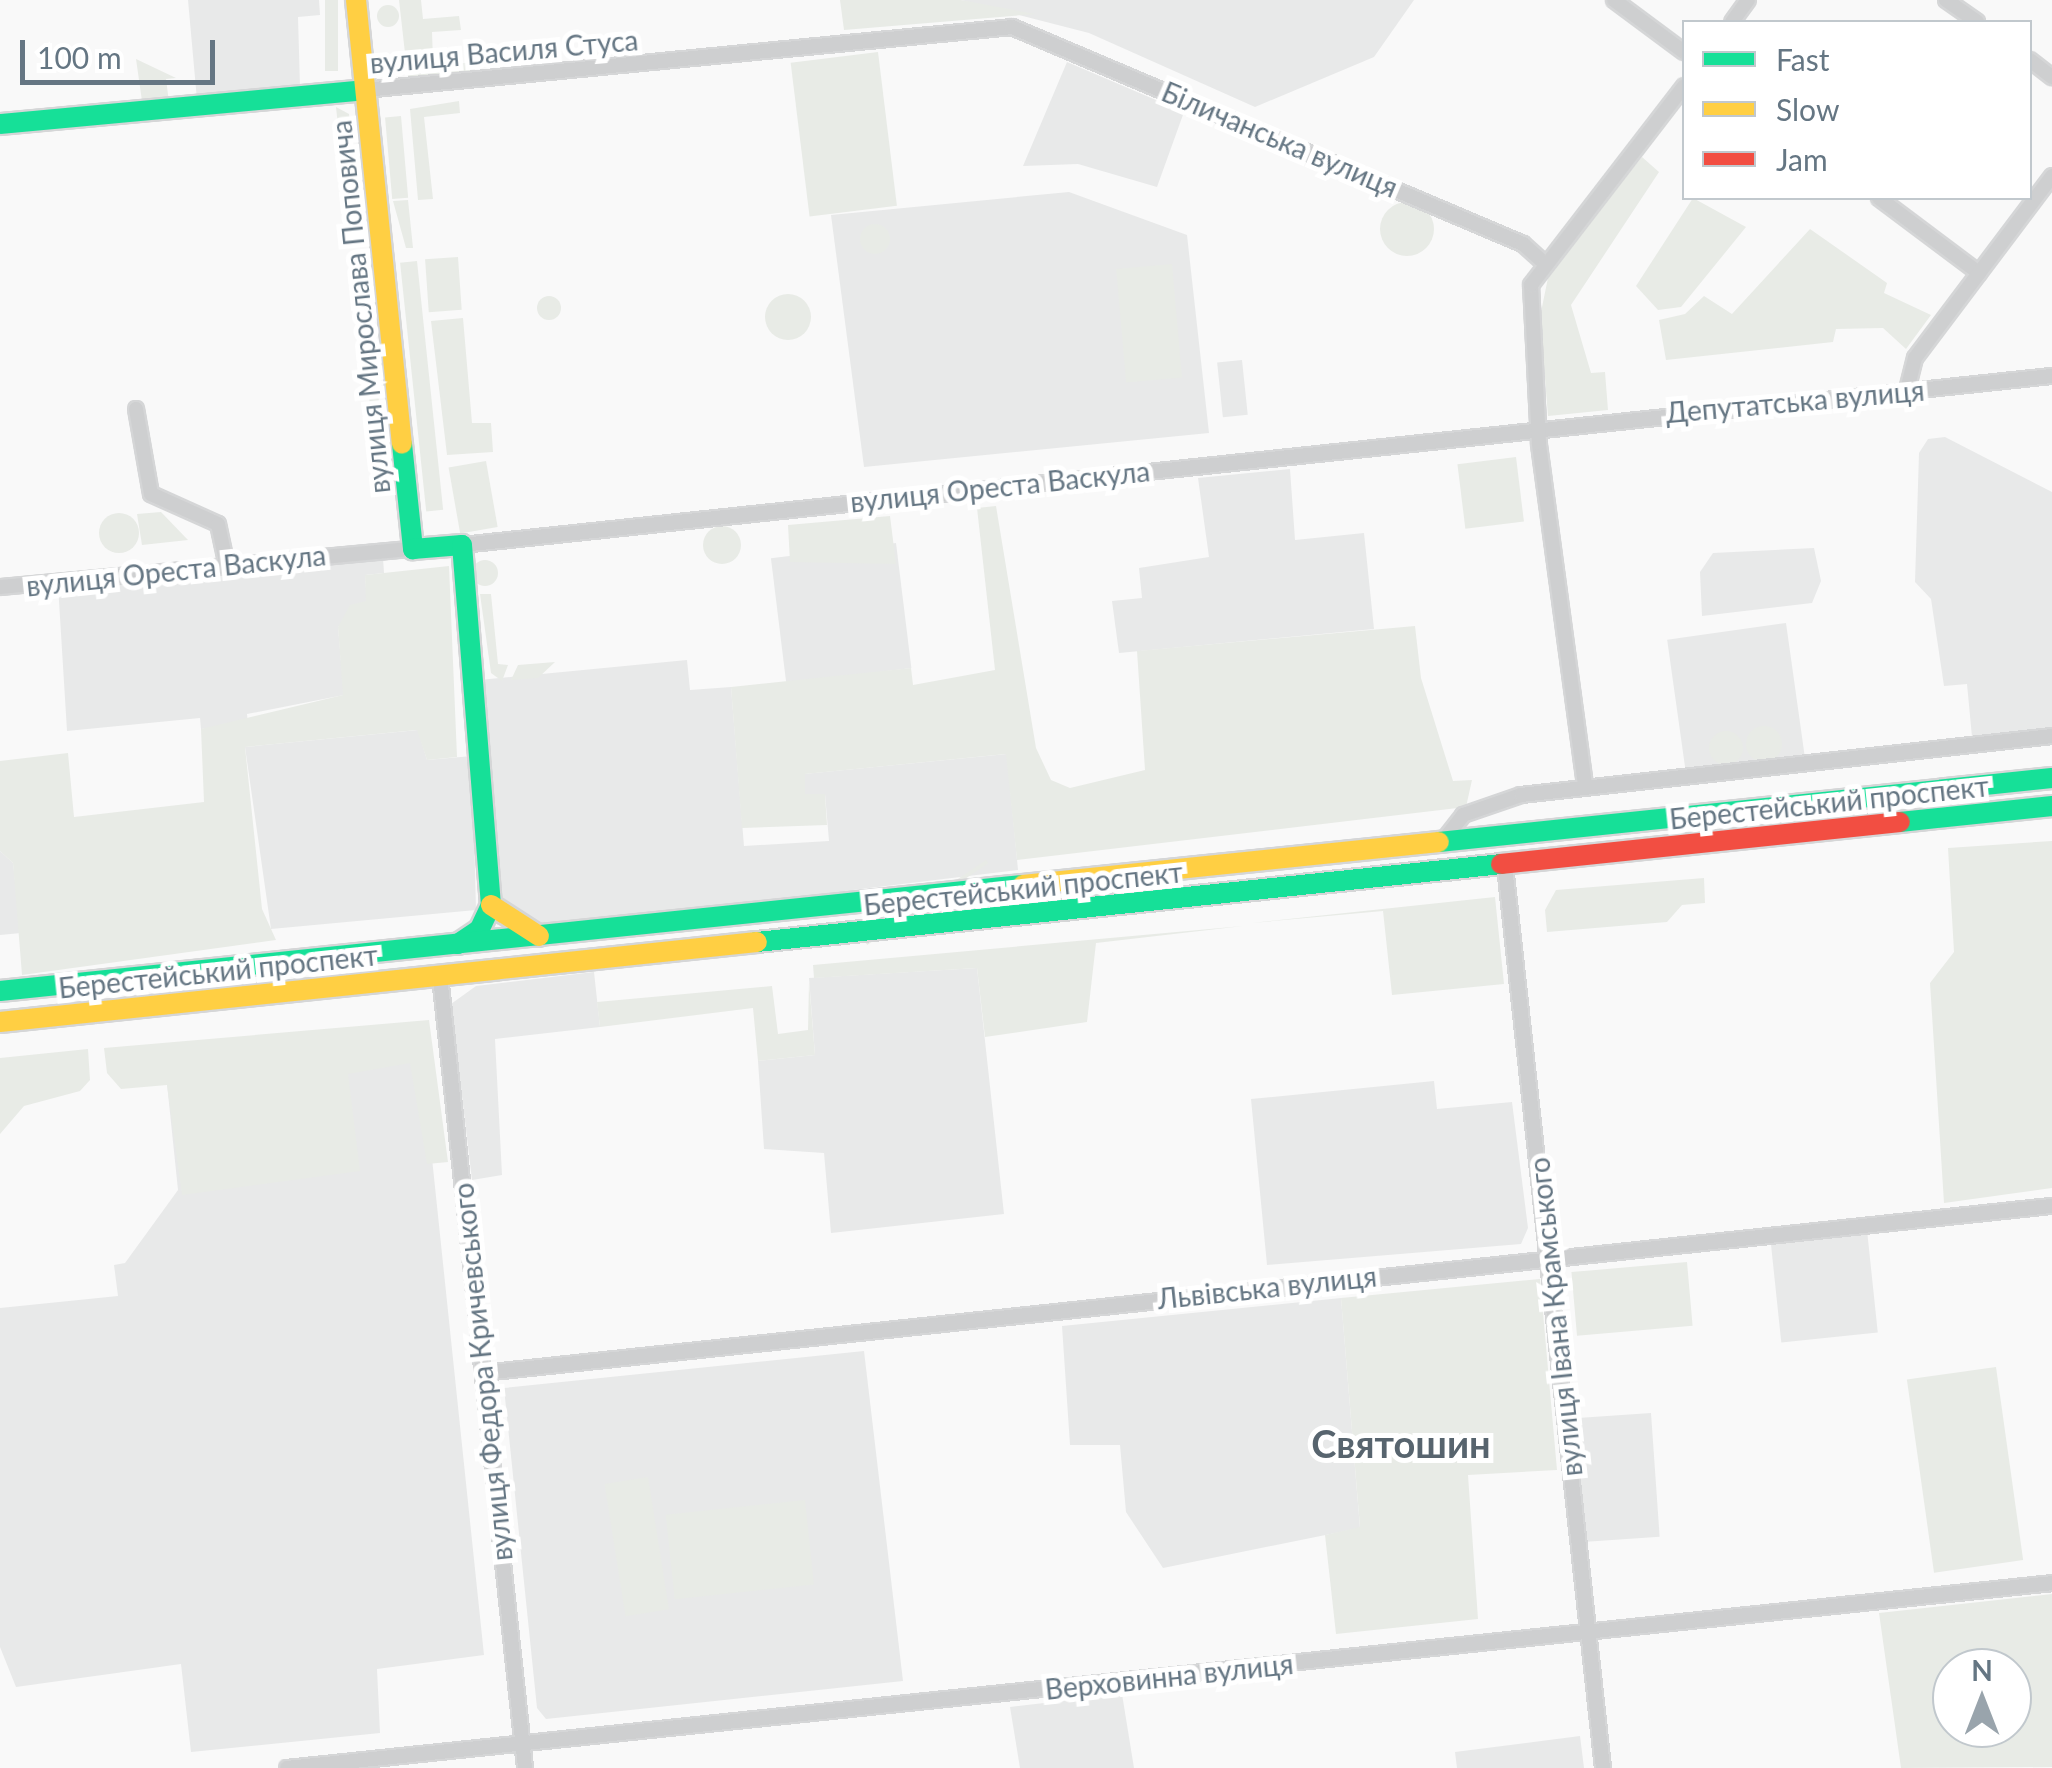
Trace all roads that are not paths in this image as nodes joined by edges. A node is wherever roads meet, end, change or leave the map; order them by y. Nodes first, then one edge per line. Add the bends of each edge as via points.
1 (356, 0) edge
2 (1614, 0) edge
3 (1946, 0) edge
4 (1974, 20) edge
5 (1012, 27) joint
6 (1682, 51) edge
7 (2032, 62) edge
8 (2052, 77) edge
9 (1682, 88) edge
10 (364, 90) junction
11 (0, 124) edge
12 (2052, 176) edge
13 (1882, 200) edge
14 (1542, 261) junction
15 (1979, 273) junction
16 (2052, 376) edge
17 (1907, 390) junction
18 (136, 409) dead end
19 (1538, 426) junction
20 (462, 546) junction
21 (413, 550) junction
22 (226, 562) junction
23 (0, 588) edge
24 (2052, 736) edge
25 (2052, 778) edge
26 (1584, 786) junction
27 (2052, 806) edge
28 (1442, 843) junction
29 (1505, 866) junction
30 (491, 904) junction
31 (541, 936) junction
32 (457, 946) junction
33 (440, 976) junction
34 (0, 991) edge
35 (0, 1022) edge
36 (2052, 1206) edge
37 (1548, 1257) junction
38 (482, 1373) junction
39 (2052, 1583) edge
40 (1590, 1632) junction
41 (523, 1745) junction
42 (287, 1768) edge
43 (525, 1768) edge
44 (1603, 1768) edge

1 - 10 main road, вулиця Мирослава Поповича
2 - 6 street
3 - 4 street
5 - 10 street, вулиця Василя Стуса
5 - 14 street, Біличанська вулиця via 1522,244
7 - 8 street
9 - 14 street
10 - 11 main road, вулиця Василя Стуса
10 - 21 main road, вулиця Мирослава Поповича
12 - 15 street
13 - 15 street
14 - 19 street via 1528,311
15 - 17 street via 1915,358
16 - 17 street, Депутатська вулиця
17 - 19 street, Депутатська вулиця
18 - 22 street via 146,484 159,502 218,524
19 - 20 street, вулиця Ореста Васкула
19 - 26 street
20 - 21 main road
20 - 30 main road
21 - 22 street, вулиця Ореста Васкула
22 - 23 street, вулиця Ореста Васкула
24 - 26 street, Берестейський проспект
25 - 28 main road, Берестейський проспект
26 - 28 street, Берестейський проспект via 1463,814
27 - 29 main road, Берестейський проспект
28 - 31 main road, Берестейський проспект
29 - 33 main road, Берестейський проспект
29 - 37 street, вулиця Івана Крамського
30 - 31 main road
30 - 32 main road via 480,930
31 - 32 main road, Берестейський проспект
32 - 34 main road, Берестейський проспект
33 - 35 main road, Берестейський проспект
33 - 38 street, вулиця Федора Кричевського
36 - 37 street, Львівська вулиця
37 - 38 street, Львівська вулиця
37 - 40 street, вулиця Івана Крамського
38 - 41 street, вулиця Федора Кричевського
39 - 40 street, Верховинна вулиця
40 - 41 street, Верховинна вулиця
40 - 44 street, вулиця Івана Крамського
41 - 42 street, Верховинна вулиця
41 - 43 street, вулиця Федора Кричевського

